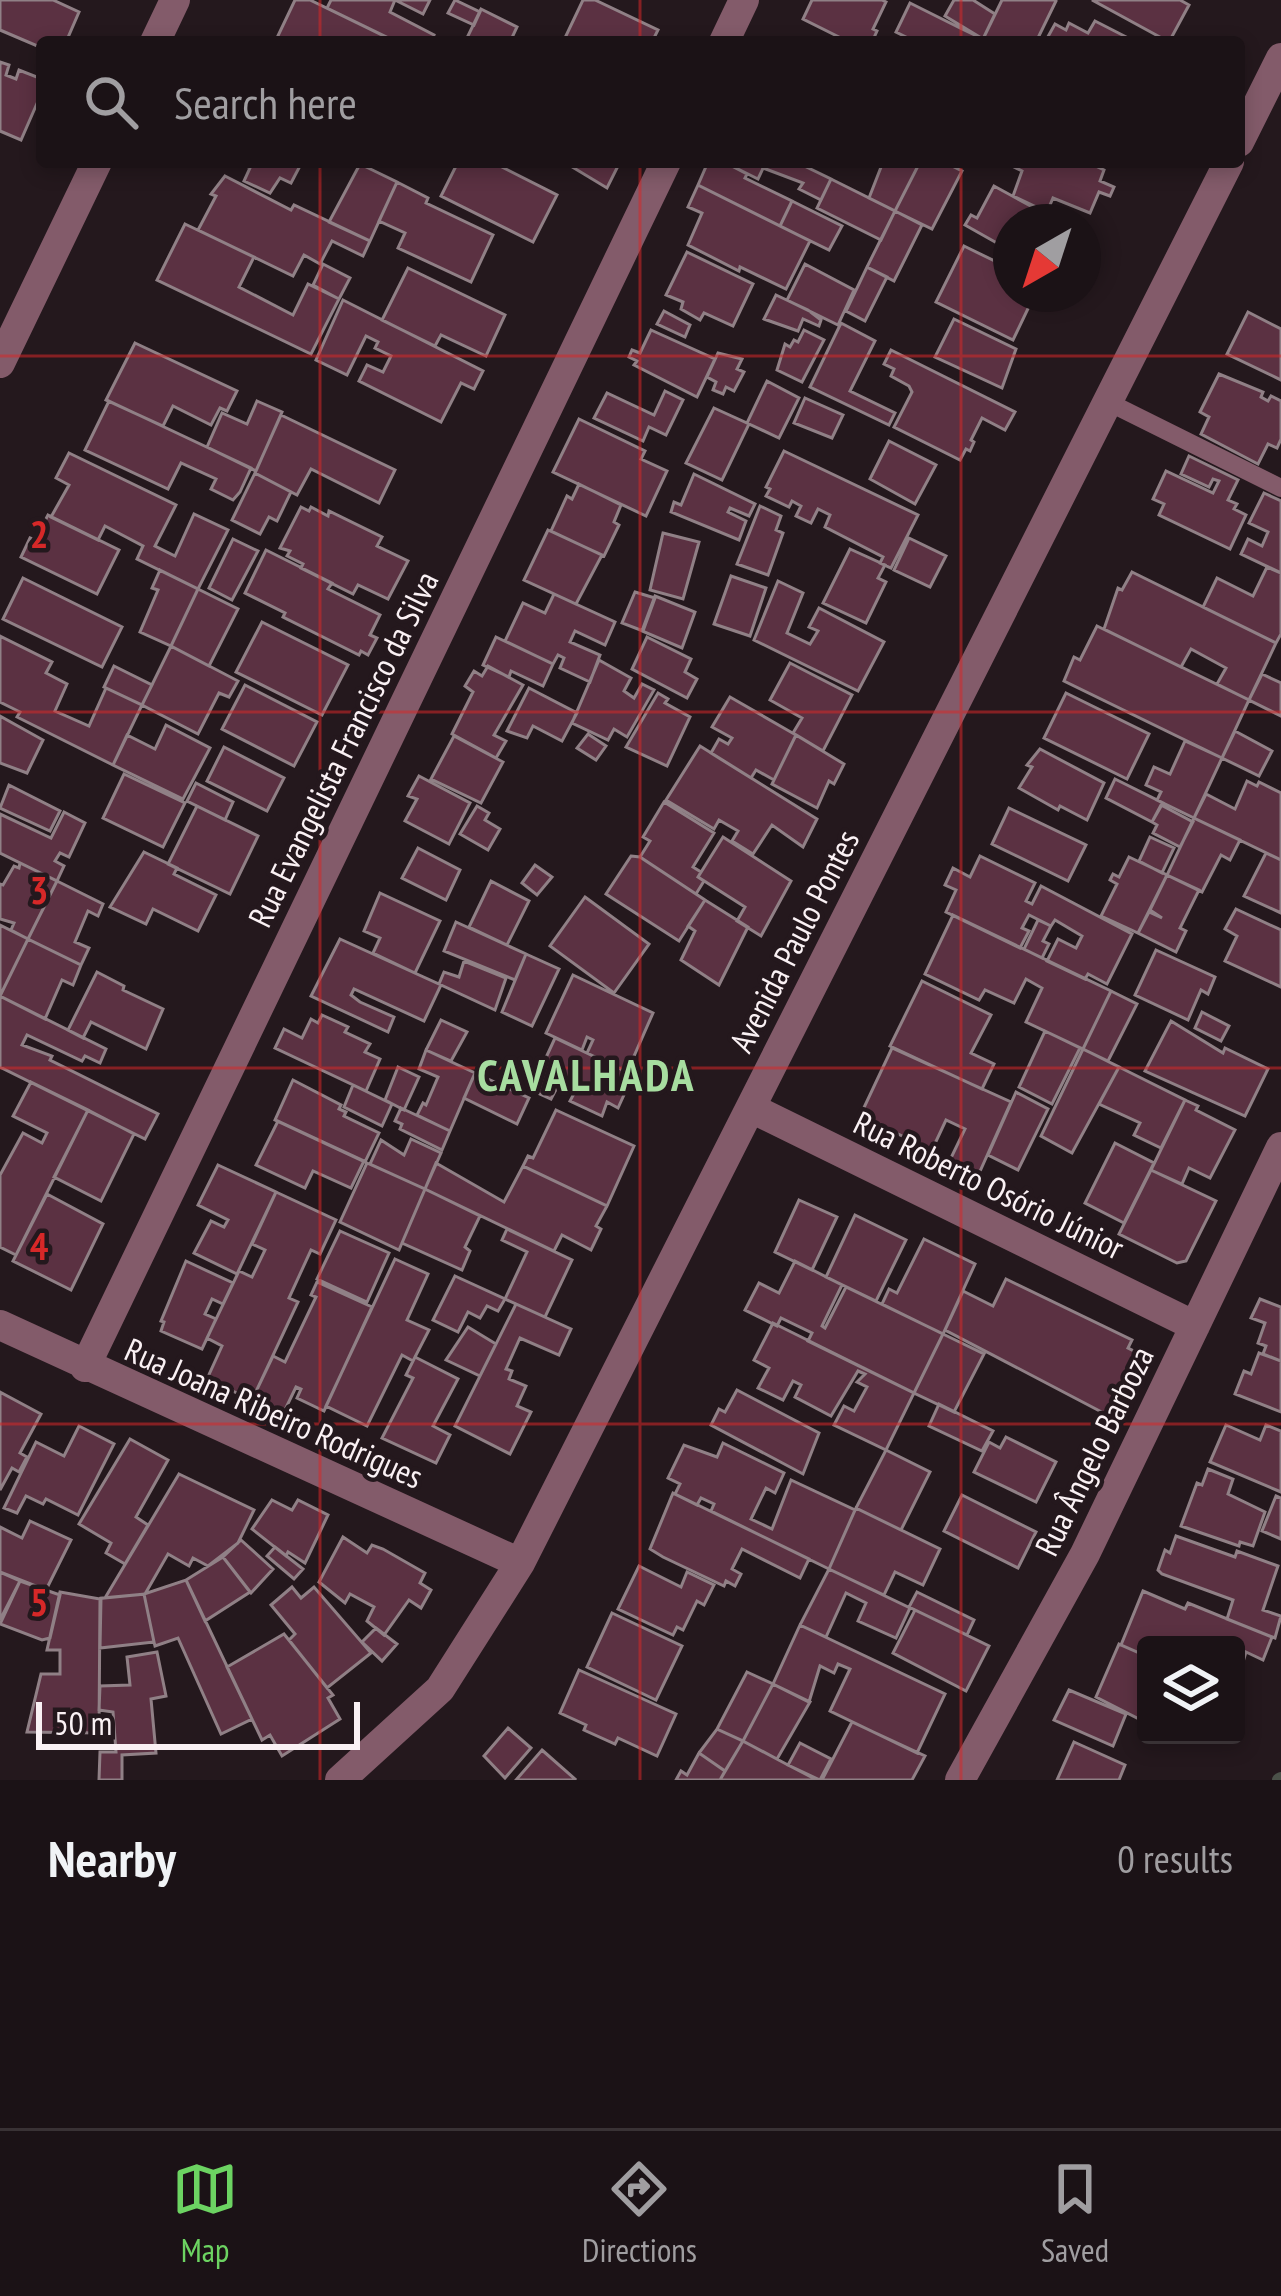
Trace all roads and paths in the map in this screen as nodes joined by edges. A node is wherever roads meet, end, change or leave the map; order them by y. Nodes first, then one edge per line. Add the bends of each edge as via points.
1 (176, 0) edge
2 (744, 0) edge
3 (158, 36) edge
4 (727, 36) edge
5 (1281, 58) edge
6 (1245, 130) edge
7 (94, 168) edge
8 (663, 168) edge
9 (1226, 168) edge
10 (0, 363) edge
11 (1108, 402) junction
12 (1281, 488) edge
13 (751, 1108) junction
14 (1281, 1147) edge
15 (0, 1325) edge
16 (1195, 1326) junction
17 (85, 1366) junction
18 (520, 1563) junction
19 (340, 1780) edge
20 (960, 1780) edge

1 - 3 street
2 - 4 street
5 - 6 street
7 - 10 street
8 - 17 street, Rua Evangelista Francisco da Silva
9 - 11 street, Avenida Paulo Pontes
11 - 12 lane
11 - 13 street, Avenida Paulo Pontes
13 - 16 street, Rua Roberto Osório Júnior
13 - 18 street, Avenida Paulo Pontes
14 - 16 street, Rua Ângelo Barboza
15 - 17 street, Rua Joana Ribeiro Rodrigues
16 - 20 street, Rua Ângelo Barboza via 1085,1554
17 - 18 street, Rua Joana Ribeiro Rodrigues
18 - 19 street, Avenida Paulo Pontes via 440,1689

